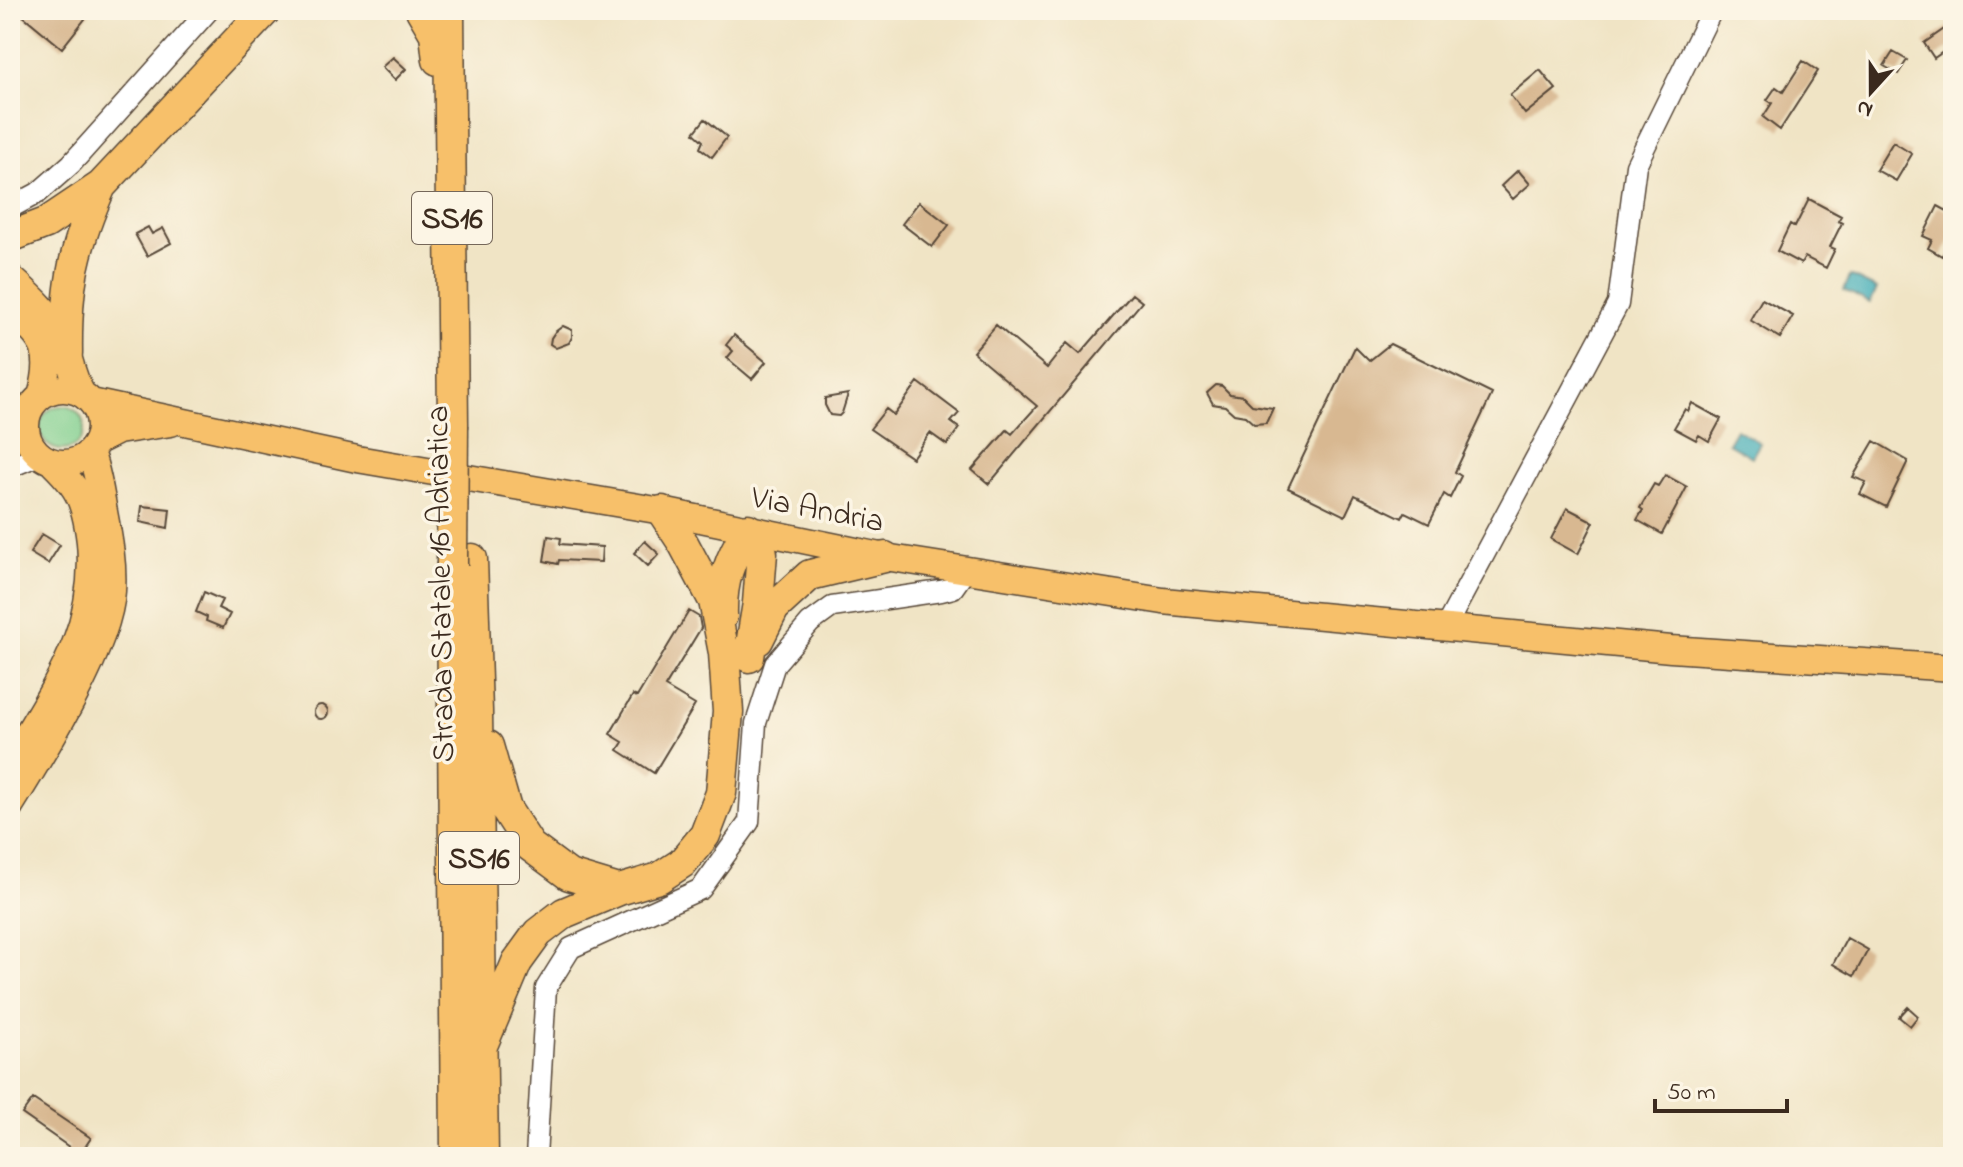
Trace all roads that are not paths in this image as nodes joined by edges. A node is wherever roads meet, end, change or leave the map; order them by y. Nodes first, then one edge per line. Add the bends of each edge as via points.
1 (209, 10) edge
2 (266, 10) edge
3 (421, 10) edge
4 (449, 10) edge
5 (468, 10) edge
6 (1712, 10) edge
7 (451, 165) junction
8 (101, 186) junction
9 (10, 208) edge
10 (10, 237) edge
11 (10, 277) edge
12 (10, 310) edge
13 (67, 353) junction
14 (41, 396) junction
15 (86, 398) junction
16 (182, 420) junction
17 (463, 423) junction
18 (94, 446) junction
19 (45, 458) junction
20 (10, 467) edge
21 (662, 511) junction
22 (748, 529) junction
23 (885, 557) junction
24 (462, 562) junction
25 (965, 571) junction
26 (1445, 628) junction
27 (736, 655) junction
28 (1953, 668) edge
29 (477, 711) junction
30 (10, 763) edge
31 (10, 806) edge
32 (619, 890) junction
33 (481, 1048) junction
34 (456, 1157) edge
35 (483, 1157) edge
36 (536, 1157) edge

1 - 9 street via 71,164 38,193
2 - 8 highway
3 - 7 highway, SS16 via 435,34
4 - 7 highway, Strada Statale 16 Adriatica / SS16
5 - 17 highway, Strada Statale 16 Adriatica / SS16
6 - 26 street via 1636,165 1618,304
7 - 17 highway, Strada Statale 16 Adriatica / SS16
8 - 10 highway via 46,223
8 - 13 highway via 80,235 68,290
11 - 13 main road via 47,313
12 - 14 main road via 45,347 48,364
13 - 15 main road
14 - 15 main road, Via Andria via 61,389
14 - 19 main road via 26,425 32,446
15 - 16 main road, Via Andria
15 - 18 main road via 100,420
16 - 18 main road, Via Andria via 118,431
16 - 21 main road, Via Andria via 357,459
17 - 24 highway, Strada Statale 16 Adriatica / SS16
18 - 19 main road, Via Andria via 72,462
18 - 31 main road via 109,538 112,593 106,620 77,690
19 - 20 street
19 - 30 main road via 82,503 91,589 74,647
21 - 22 main road, Via Andria
21 - 27 highway, SS16 via 714,601
22 - 23 main road, Via Andria
22 - 27 highway, SS16 via 731,556 722,594
23 - 25 main road, Via Andria
23 - 27 highway via 810,575 774,608
24 - 29 highway, Strada Statale 16 Adriatica / SS16
24 - 34 highway, Strada Statale 16 Adriatica / SS16
25 - 26 main road, Via Andria via 1163,601
25 - 36 street via 953,588 832,607 810,623 775,664 756,723 749,822 701,889 571,948 546,988
26 - 28 main road, Via Andria
27 - 32 highway, SS16 via 721,793 705,835 682,863 659,878
29 - 32 highway, SS16 via 506,809 530,846 569,875
29 - 33 highway, Strada Statale 16 Adriatica / SS16
32 - 33 highway, SS16 via 564,913 538,933 517,962
33 - 35 highway, Strada Statale 16 Adriatica / SS16

